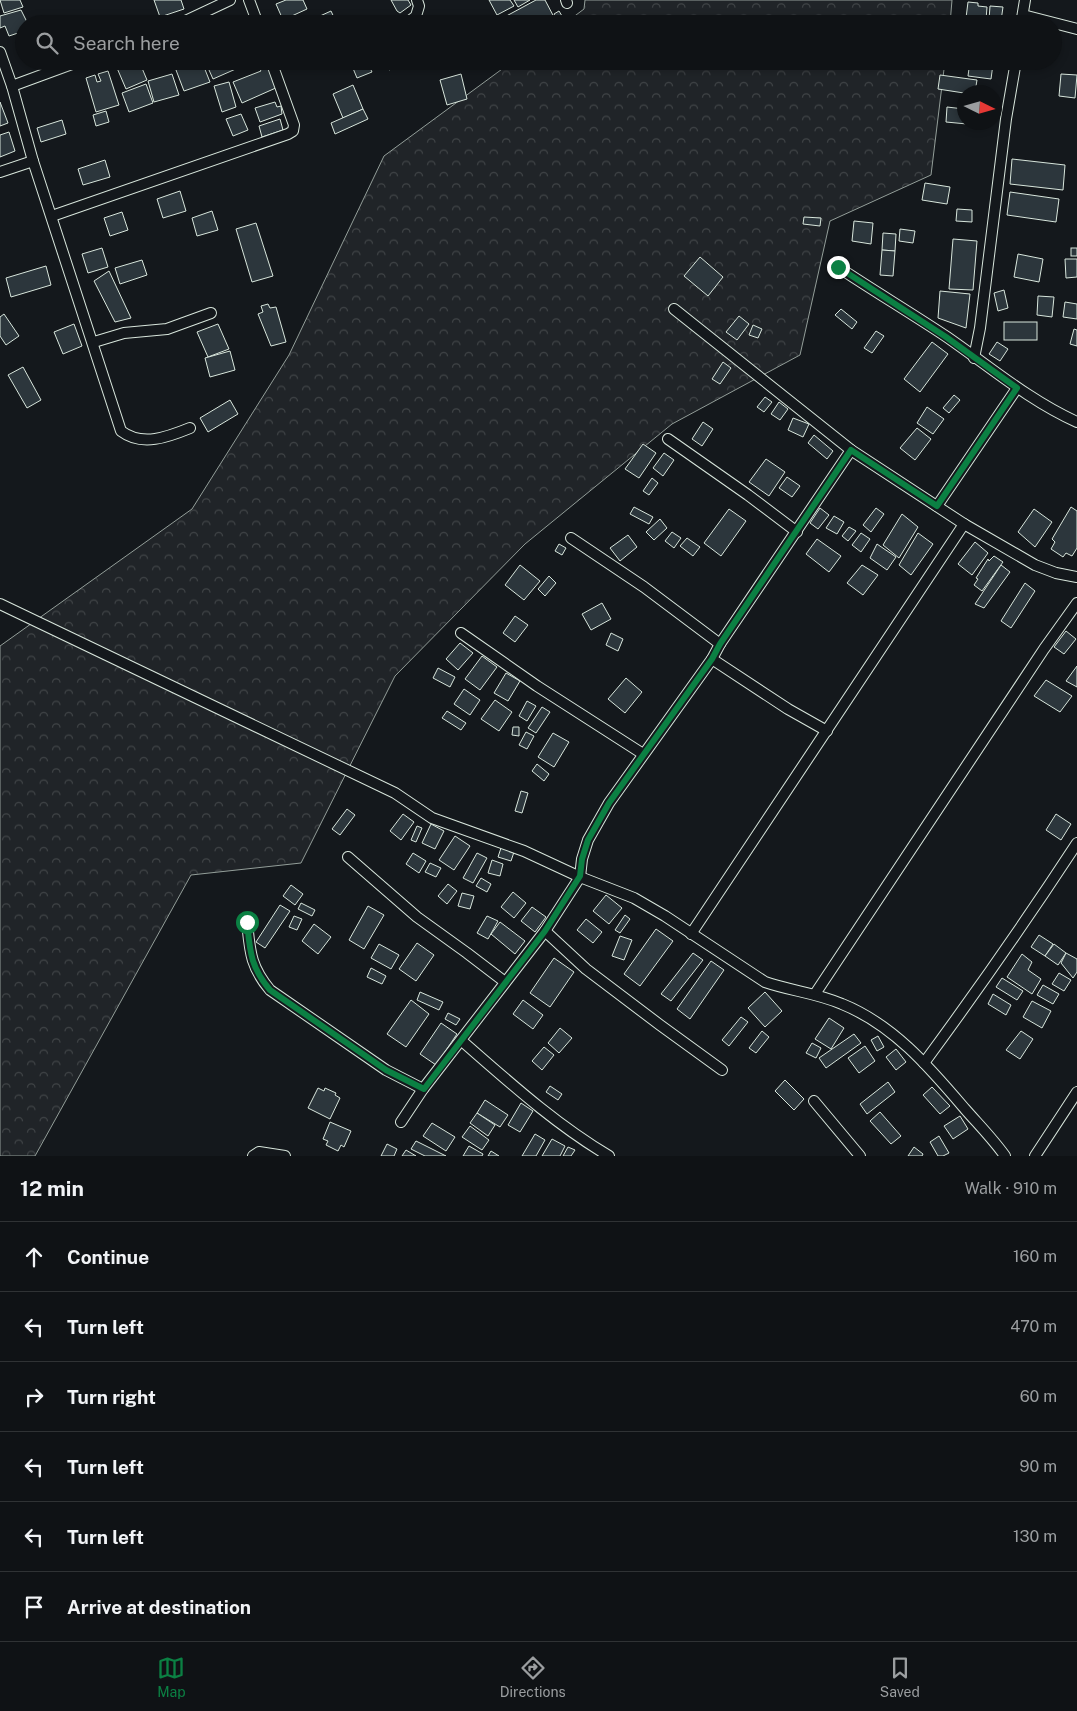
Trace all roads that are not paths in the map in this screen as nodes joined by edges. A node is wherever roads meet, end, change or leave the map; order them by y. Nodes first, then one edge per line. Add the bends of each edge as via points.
1 (230, 0) edge
2 (249, 0) edge
3 (417, 0) edge
4 (1025, 0) edge
5 (198, 15) edge
6 (255, 15) edge
7 (416, 15) edge
8 (1023, 15) edge
9 (1062, 26) edge
10 (1077, 29) edge
11 (0, 52) edge
12 (56, 70) edge
13 (274, 70) edge
14 (1014, 70) edge
15 (12, 86) junction
16 (33, 161) junction
17 (0, 172) edge
18 (52, 216) junction
19 (838, 267) dead end
20 (674, 309) dead end
21 (211, 313) dead end
22 (94, 342) junction
23 (974, 358) junction
24 (1017, 388) junction
25 (1077, 422) edge
26 (190, 428) dead end
27 (668, 439) dead end
28 (851, 450) junction
29 (937, 506) junction
30 (964, 524) junction
31 (797, 532) junction
32 (571, 538) dead end
33 (1077, 577) edge
34 (1077, 603) edge
35 (0, 604) edge
36 (461, 633) dead end
37 (720, 644) junction
38 (712, 659) junction
39 (827, 731) junction
40 (643, 754) junction
41 (1077, 843) edge
42 (348, 857) dead end
43 (580, 876) junction
44 (247, 922) dead end
45 (545, 931) junction
46 (691, 934) junction
47 (505, 982) junction
48 (815, 994) junction
49 (462, 1041) junction
50 (924, 1063) junction
51 (722, 1070) dead end
52 (424, 1089) junction
53 (1076, 1098) edge
54 (814, 1100) dead end
55 (401, 1122) dead end
56 (254, 1156) edge
57 (285, 1156) edge
58 (609, 1156) edge
59 (860, 1156) edge
60 (1005, 1156) edge
61 (1036, 1156) edge

1 - 5 street
2 - 6 street
3 - 7 street
4 - 8 street
9 - 10 street
11 - 15 street
12 - 15 street
13 - 18 street via 294,125 293,131
14 - 23 street
15 - 16 street
16 - 17 street
16 - 18 street
18 - 22 street
19 - 23 street
20 - 28 street
21 - 22 street via 167,328 124,333
22 - 26 street via 121,431 136,439 167,438
23 - 24 street
24 - 25 street
24 - 29 street
27 - 31 street
28 - 29 street
28 - 31 street
29 - 30 street
30 - 33 street via 1035,565
30 - 39 street
31 - 37 street
32 - 37 street
34 - 48 street
35 - 43 street via 395,793 432,818 524,851
36 - 40 street via 545,692
37 - 38 street
38 - 39 street
38 - 40 street
39 - 46 street
40 - 43 street via 588,840
41 - 50 street via 1019,932
42 - 47 street via 417,917
43 - 45 street
43 - 46 street via 634,898
44 - 52 street via 250,956 270,990 386,1070
45 - 47 street
45 - 51 street via 586,969
46 - 48 street via 765,982
47 - 49 street
48 - 50 street via 844,1004 884,1026
49 - 52 street
49 - 58 street via 536,1105
50 - 60 street
52 - 55 street
53 - 61 street
54 - 59 street
56 - 57 street via 259,1152

